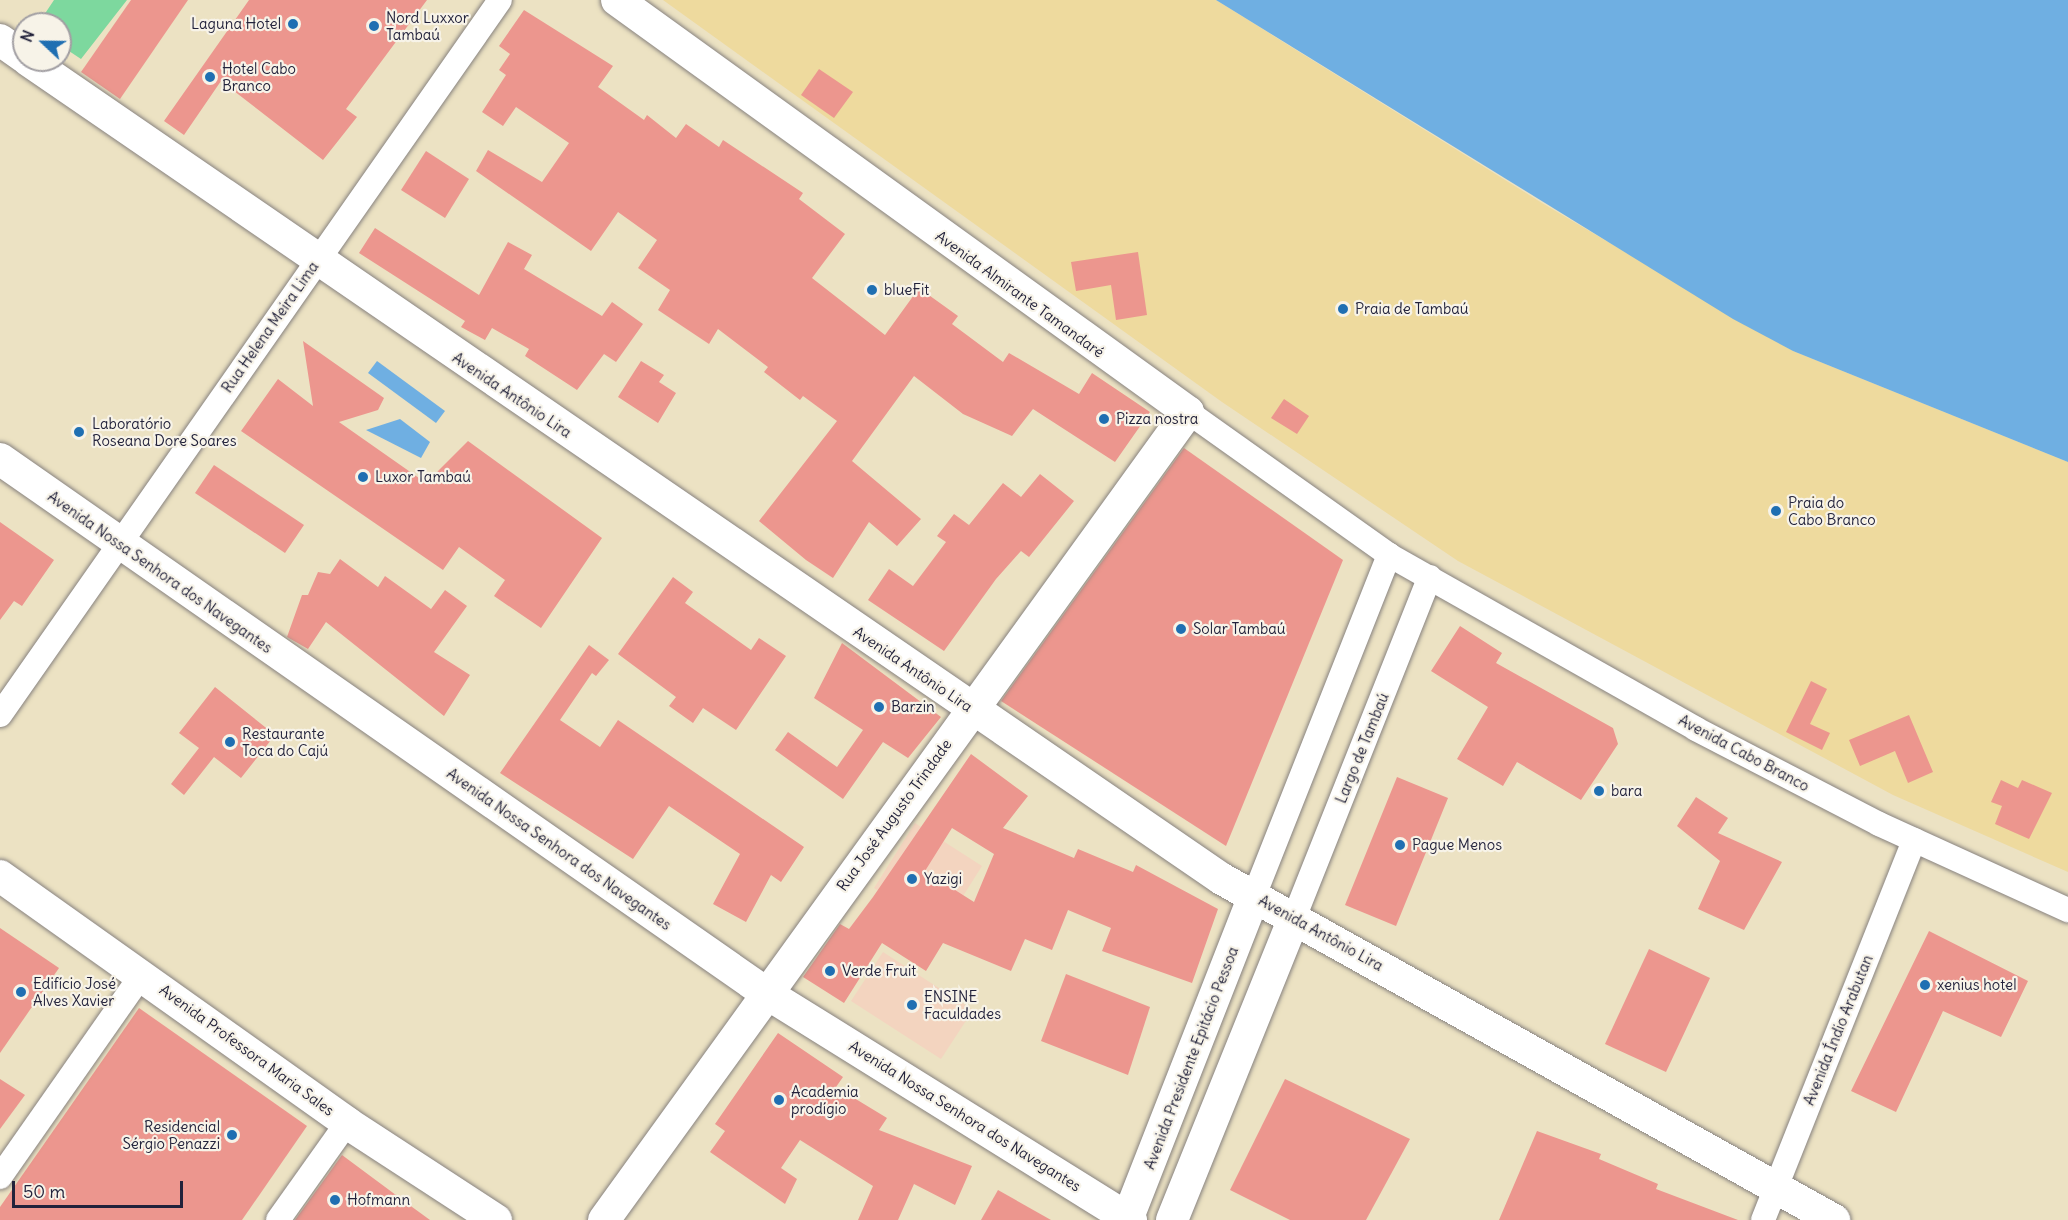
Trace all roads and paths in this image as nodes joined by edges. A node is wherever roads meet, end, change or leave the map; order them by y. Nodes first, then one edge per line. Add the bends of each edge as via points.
1 (500, 0) edge
2 (616, 0) edge
3 (45, 72) edge
4 (316, 262) junction
5 (1188, 412) junction
6 (0, 459) edge
7 (119, 543) junction
8 (1389, 555) junction
9 (1430, 577) junction
10 (971, 708) junction
11 (0, 716) edge
12 (1914, 840) junction
13 (0, 876) edge
14 (1254, 896) junction
15 (2068, 910) edge
16 (1294, 918) junction
17 (142, 974) junction
18 (766, 993) junction
19 (347, 1123) junction
20 (0, 1177) edge
21 (1776, 1188) junction
22 (1129, 1219) edge
23 (278, 1220) edge
24 (495, 1220) edge
25 (604, 1220) edge
26 (1172, 1220) edge
27 (1763, 1220) edge
28 (1834, 1220) edge

1 - 4 street, Rua Helena Meira Lima
2 - 5 main road, Avenida Almirante Tamandaré
3 - 4 main road, Avenida Antônio Lira
4 - 7 street, Rua Helena Meira Lima
4 - 10 main road, Avenida Antônio Lira
5 - 8 street, Avenida Almirante Tamandaré
5 - 10 main road, Rua José Augusto Trindade
6 - 7 main road, Avenida Nossa Senhora dos Navegantes
7 - 11 street, Rua Helena Meira Lima
7 - 18 main road, Avenida Nossa Senhora dos Navegantes
8 - 9 street, Avenida Almirante Tamandaré
8 - 14 street
9 - 12 street, Avenida Cabo Branco via 1696,729
9 - 16 street, Largo de Tambaú
10 - 14 main road, Avenida Antônio Lira
10 - 18 main road, Rua José Augusto Trindade
12 - 15 street, Avenida Cabo Branco
12 - 21 street, Avenida Índio Arabutan
13 - 17 main road, Avenida Professora Maria Sales
14 - 16 main road, Avenida Antônio Lira
14 - 22 main road, Avenida Presidente Epitácio Pessoa
16 - 21 main road, Avenida Antônio Lira
16 - 26 main road
17 - 19 main road, Avenida Professora Maria Sales
17 - 20 street
18 - 22 main road, Avenida Nossa Senhora dos Navegantes
18 - 25 main road, Rua José Augusto Trindade
19 - 23 street
19 - 24 main road, Avenida Professora Maria Sales
21 - 27 street, Avenida Índio Arabutan
21 - 28 main road, Avenida Antônio Lira

